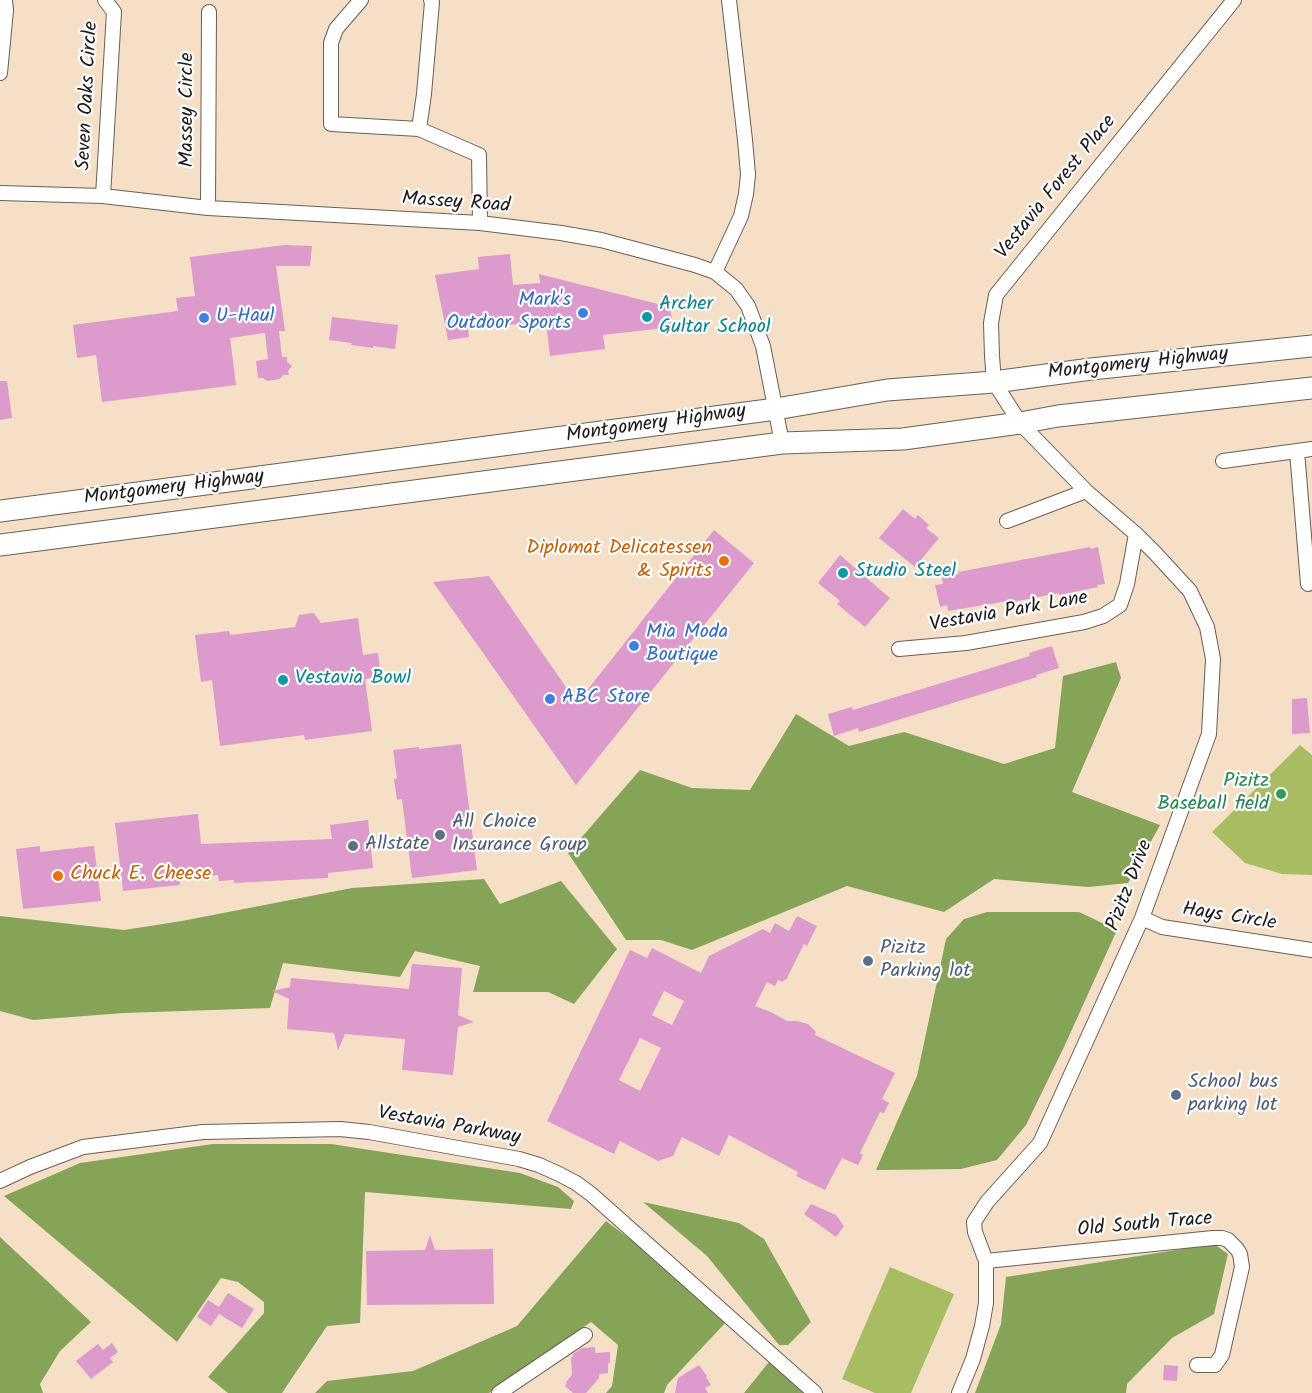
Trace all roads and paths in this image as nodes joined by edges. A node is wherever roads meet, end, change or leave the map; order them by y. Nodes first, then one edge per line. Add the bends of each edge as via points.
1 (5, 0) edge
2 (105, 0) edge
3 (361, 0) edge
4 (430, 0) edge
5 (729, 0) edge
6 (1234, 0) edge
7 (209, 12) dead end
8 (0, 73) edge
9 (419, 129) junction
10 (0, 193) edge
11 (103, 196) junction
12 (208, 208) junction
13 (480, 223) junction
14 (716, 272) junction
15 (1312, 346) edge
16 (994, 382) junction
17 (1312, 388) edge
18 (776, 409) junction
19 (1020, 423) junction
20 (782, 443) junction
21 (1312, 449) edge
22 (1297, 451) junction
23 (1223, 461) dead end
24 (1086, 491) junction
25 (0, 511) edge
26 (1007, 521) dead end
27 (1136, 534) junction
28 (0, 545) edge
29 (1308, 584) dead end
30 (899, 649) dead end
31 (1142, 918) junction
32 (1312, 950) edge
33 (0, 1182) edge
34 (986, 1261) junction
35 (585, 1335) dead end
36 (1197, 1365) dead end
37 (499, 1393) edge
38 (815, 1393) edge
39 (959, 1393) edge

1 - 8 street
2 - 11 street, Seven Oaks Circle via 114,12
3 - 9 street via 336,29 331,44 332,124
4 - 9 street
5 - 14 street via 748,174 741,216
6 - 16 street, Vestavia Forest Place via 996,295 992,323
7 - 12 street, Massey Circle
9 - 13 street via 479,155
10 - 11 street, Massey Road
11 - 12 street, Massey Road
12 - 13 street, Massey Road
13 - 14 street, Massey Road via 601,240
14 - 18 street, Massey Road via 748,306 763,346
15 - 16 main road, Montgomery Highway
16 - 18 main road, Montgomery Highway via 886,390
16 - 19 street, Vestavia Forest Place
17 - 19 main road, Montgomery Highway
18 - 20 street, Massey Road
18 - 25 main road, Montgomery Highway
19 - 20 main road, Montgomery Highway via 903,439
19 - 24 street, Pizitz Drive
20 - 28 main road, Montgomery Highway
21 - 22 street
22 - 23 street
22 - 29 street
24 - 26 street
24 - 27 street, Pizitz Drive
27 - 30 street, Vestavia Park Lane via 1120,605 1103,616 966,644
27 - 31 street, Pizitz Drive via 1190,591 1207,627 1213,659 1209,734
31 - 32 street, Hays Circle via 1162,927
31 - 34 street, Pizitz Drive via 1040,1143 974,1222
33 - 38 street, Vestavia Parkway via 83,1147 203,1132 339,1129 519,1159 559,1174 591,1194
34 - 36 street, Old South Trace via 1213,1238 1228,1240 1240,1254 1242,1267 1222,1355 1215,1365
34 - 39 street via 982,1326
35 - 37 street

